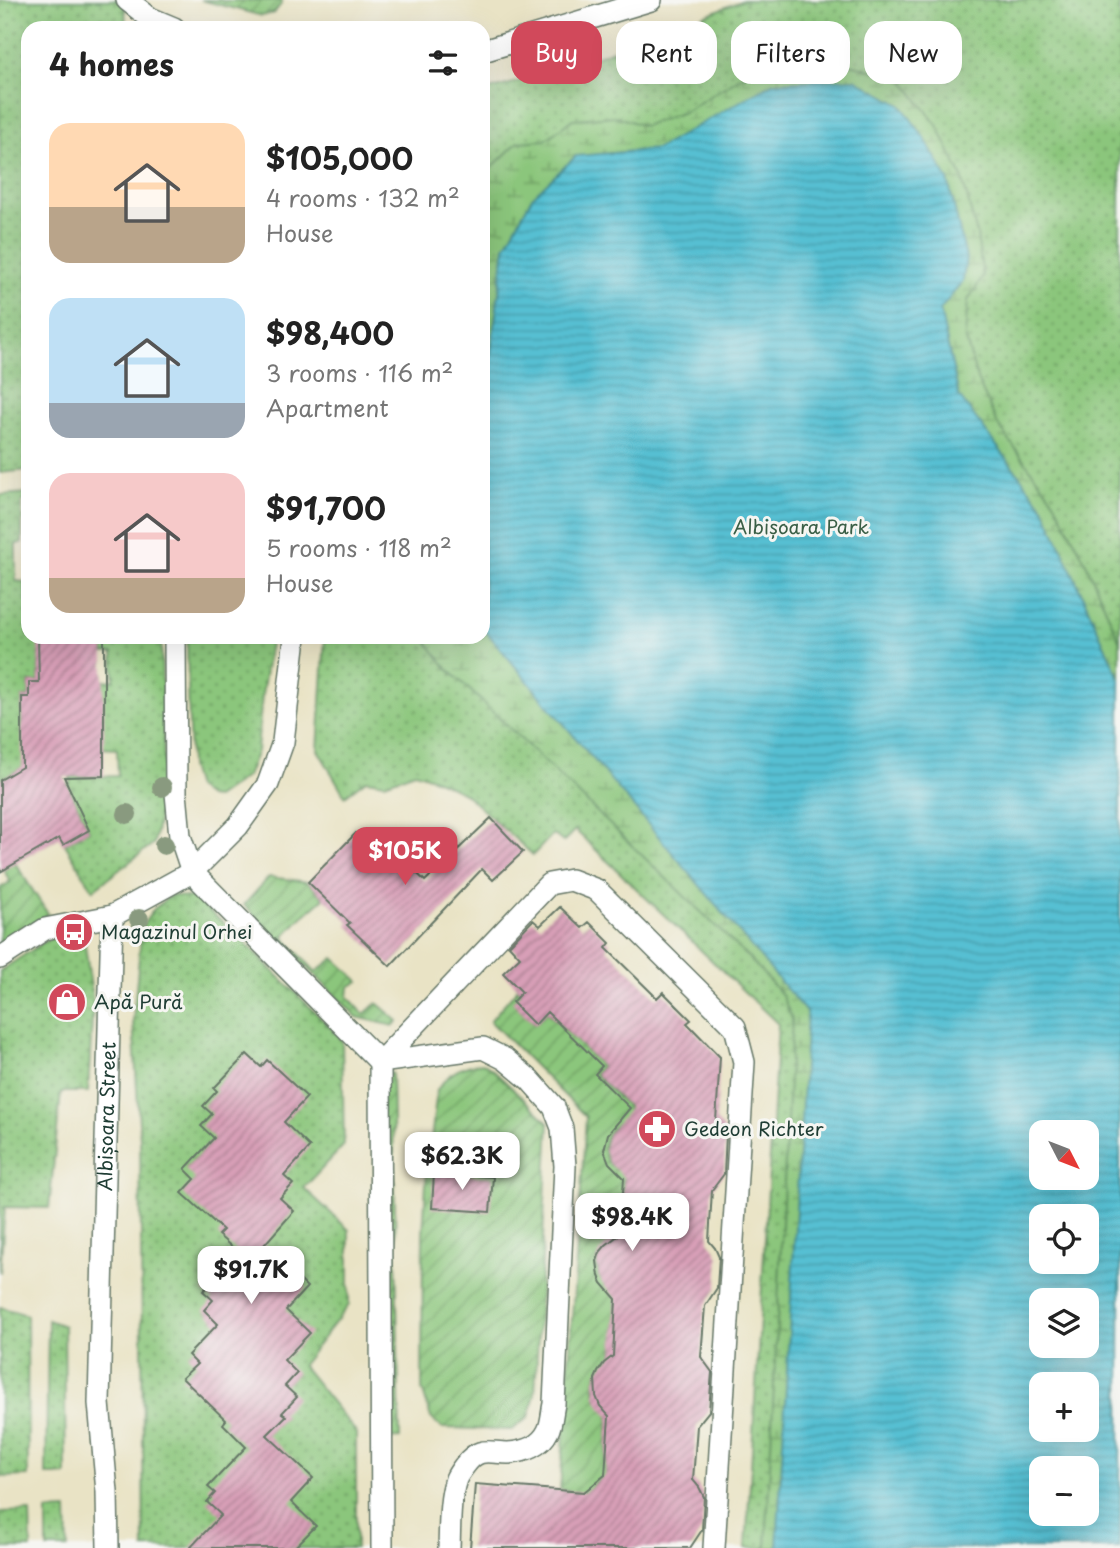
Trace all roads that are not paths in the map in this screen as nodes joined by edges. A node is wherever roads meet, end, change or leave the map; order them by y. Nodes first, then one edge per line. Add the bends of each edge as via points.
1 (127, 0) edge
2 (651, 0) edge
3 (148, 21) edge
4 (490, 49) edge
5 (175, 644) edge
6 (294, 644) edge
7 (192, 872) junction
8 (112, 916) junction
9 (0, 958) edge
10 (380, 1062) junction
11 (108, 1548) edge
12 (382, 1548) edge
13 (449, 1548) edge
14 (714, 1548) edge

1 - 3 lane
2 - 4 lane
5 - 7 lane via 176,793 180,836
6 - 7 lane via 283,742 268,784 238,826
7 - 8 lane
7 - 10 lane
8 - 9 lane via 45,929
8 - 11 lane, Albișoara Street via 99,1403
10 - 12 lane
10 - 13 lane via 483,1048 530,1080 554,1107 562,1128 565,1166 549,1430 527,1450 489,1451 469,1460 457,1476 451,1501
10 - 14 lane via 550,884 571,880 597,890 735,1027 744,1062

